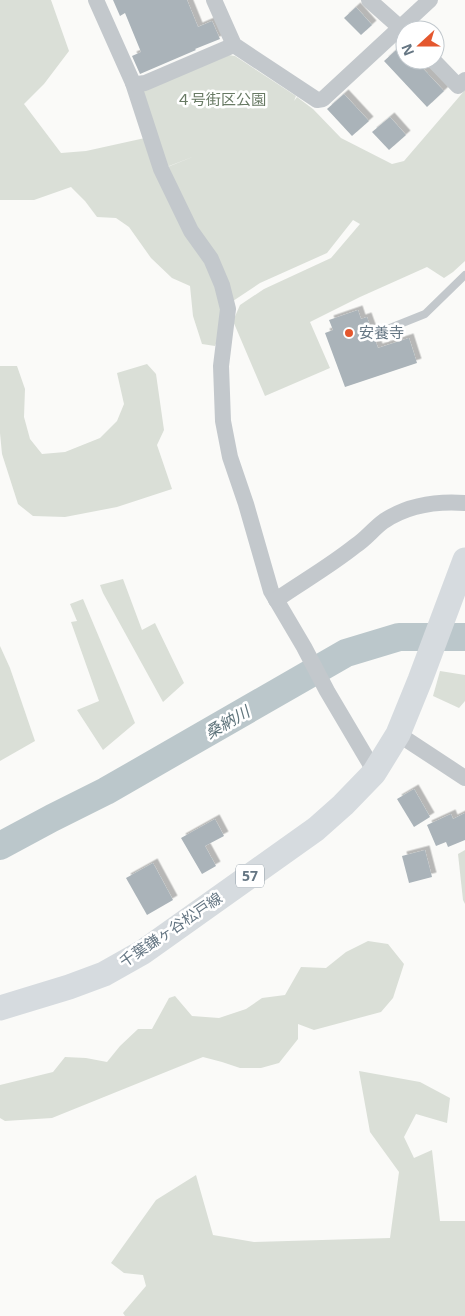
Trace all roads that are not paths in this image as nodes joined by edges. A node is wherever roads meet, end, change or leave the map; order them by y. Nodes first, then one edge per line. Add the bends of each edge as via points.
1 (96, 0) edge
2 (214, 0) edge
3 (369, 0) edge
4 (430, 0) edge
5 (411, 20) edge
6 (395, 22) edge
7 (395, 36) edge
8 (234, 45) junction
9 (443, 70) edge
10 (465, 80) edge
11 (133, 83) junction
12 (465, 275) edge
13 (390, 328) dead end
14 (465, 503) edge
15 (465, 560) edge
16 (276, 600) junction
17 (398, 734) junction
18 (374, 773) junction
19 (465, 778) edge
20 (0, 1008) edge

1 - 11 street
2 - 8 street
3 - 6 street
4 - 5 street
7 - 8 street via 317,100
8 - 11 street via 145,83
9 - 10 street via 458,86
11 - 16 street via 161,169 191,231 212,259 222,285 228,310 221,366 223,422 230,457
12 - 13 lane via 425,314
14 - 16 street via 429,504 384,521 356,546
15 - 17 main road, 千葉鎌ヶ谷松戸線 / 57
16 - 18 street
17 - 18 main road, 千葉鎌ヶ谷松戸線 / 57
17 - 19 street
18 - 20 main road, 千葉鎌ヶ谷松戸線 / 57 via 316,829 143,952 104,974 69,988

